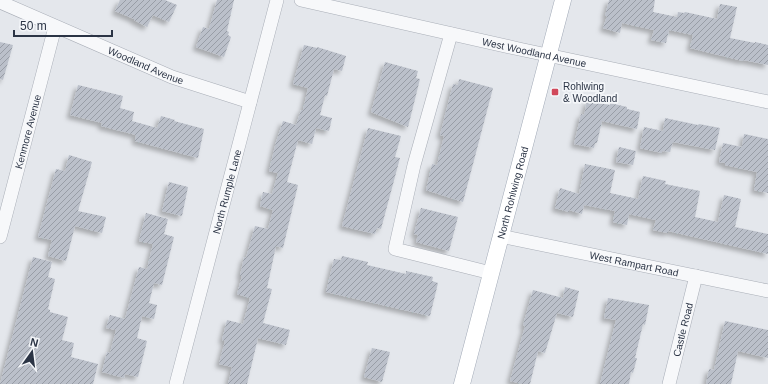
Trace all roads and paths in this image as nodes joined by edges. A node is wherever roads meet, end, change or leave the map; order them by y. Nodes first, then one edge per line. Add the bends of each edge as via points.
1 (277, 0) edge
2 (301, 0) edge
3 (563, 0) edge
4 (0, 2) edge
5 (55, 27) junction
6 (451, 34) junction
7 (548, 55) junction
8 (250, 102) junction
9 (768, 102) edge
10 (0, 236) edge
11 (500, 236) junction
12 (491, 273) junction
13 (696, 276) junction
14 (768, 291) edge
15 (176, 384) edge
16 (462, 384) edge
17 (669, 384) edge

1 - 8 street, North Rumple Lane
2 - 6 street, West Woodland Avenue
3 - 7 main road, North Rohlwing Road
4 - 5 street, Woodland Avenue
5 - 8 street, Woodland Avenue via 172,77
5 - 10 street, Kenmore Avenue
6 - 7 street, West Woodland Avenue
6 - 12 street via 414,164 395,250
7 - 9 street, West Woodland Avenue
7 - 11 main road, North Rohlwing Road
8 - 15 street, North Rumple Lane
11 - 12 main road, North Rohlwing Road
11 - 13 street, West Rampart Road
12 - 16 main road, North Rohlwing Road
13 - 14 street, West Rampart Road
13 - 17 street, Castle Road

